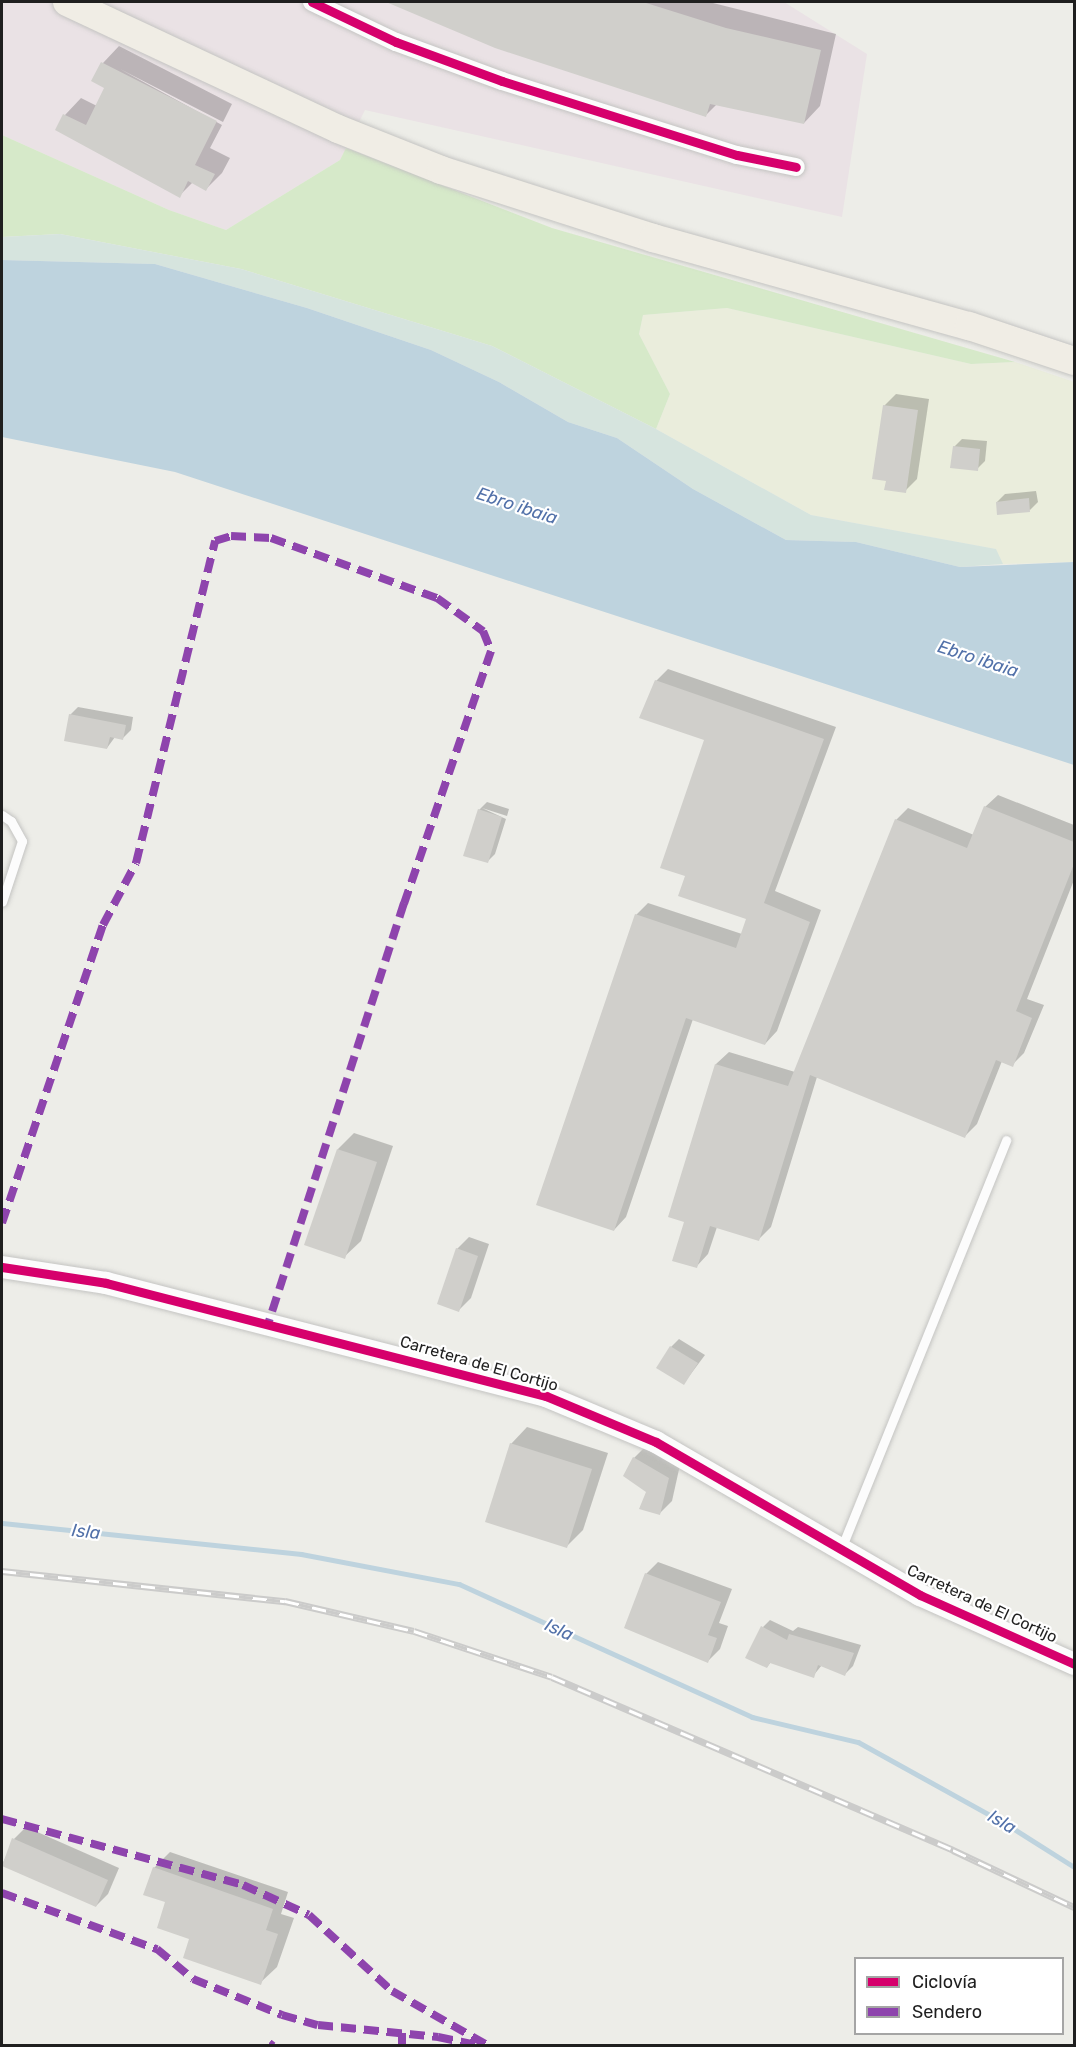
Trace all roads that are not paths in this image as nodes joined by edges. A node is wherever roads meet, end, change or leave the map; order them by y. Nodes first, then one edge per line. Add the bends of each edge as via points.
1 (67, 2) edge
2 (312, 2) edge
3 (796, 167) dead end
4 (1074, 361) edge
5 (2, 815) edge
6 (2, 902) edge
7 (1006, 1140) dead end
8 (2, 1267) edge
9 (841, 1549) junction
10 (1074, 1664) edge

1 - 4 main road via 338,129 441,170 653,238 969,326
2 - 3 street via 396,42 523,88 737,155
5 - 6 lane via 11,821 22,841
7 - 9 lane
8 - 9 street, Carretera de El Cortijo via 106,1284 546,1396 656,1442
9 - 10 street, Carretera de El Cortijo via 920,1595

